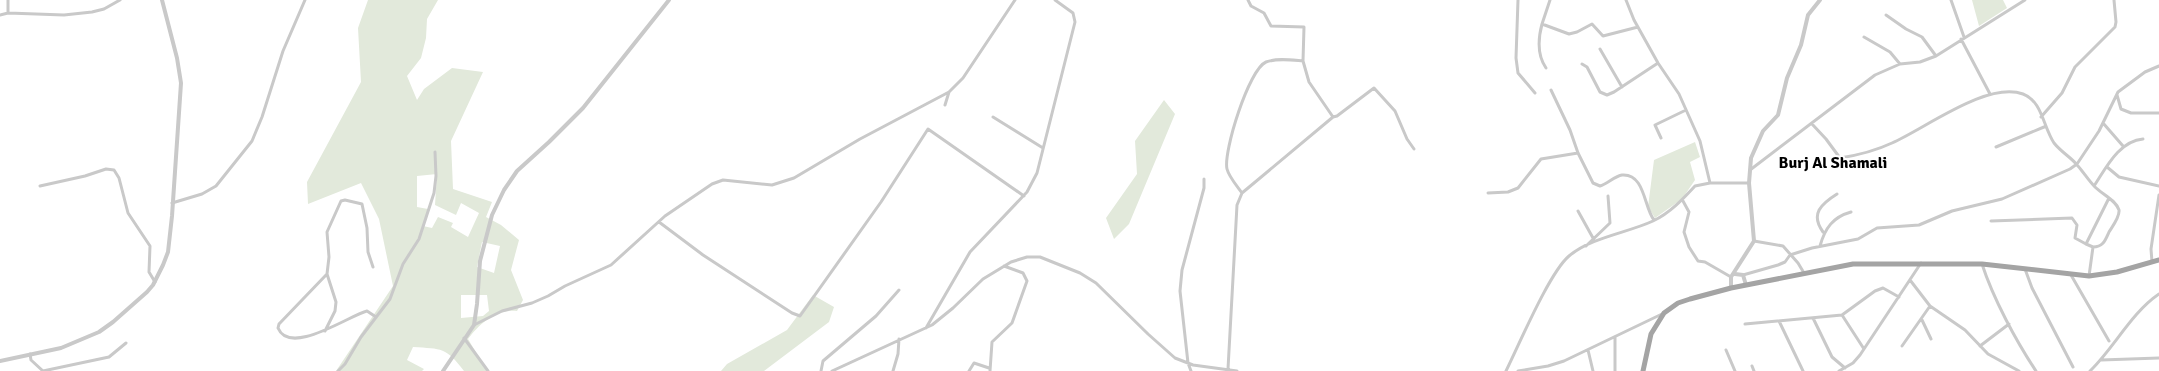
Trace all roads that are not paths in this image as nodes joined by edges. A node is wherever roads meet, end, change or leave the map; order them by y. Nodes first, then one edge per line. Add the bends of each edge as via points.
1 (8, 0) edge
2 (120, 0) edge
3 (162, 0) edge
4 (305, 0) edge
5 (669, 0) edge
6 (1015, 0) edge
7 (1055, 0) edge
8 (1248, 0) edge
9 (1518, 0) edge
10 (1550, 0) edge
11 (1626, 0) edge
12 (1820, 0) edge
13 (1951, 0) edge
14 (2024, 0) edge
15 (2114, 0) edge
16 (8, 13) junction
17 (0, 15) edge
18 (1886, 15) dead end
19 (1542, 24) junction
20 (1638, 27) junction
21 (1864, 37) dead end
22 (1963, 38) junction
23 (1600, 49) dead end
24 (1936, 56) junction
25 (1303, 61) junction
26 (1658, 63) junction
27 (1582, 64) dead end
28 (1900, 64) junction
29 (2159, 66) edge
30 (1546, 68) dead end
31 (1622, 87) junction
32 (1551, 90) dead end
33 (949, 92) junction
34 (1535, 93) dead end
35 (1990, 94) junction
36 (2117, 95) junction
37 (945, 105) dead end
38 (1686, 110) junction
39 (2159, 113) edge
40 (992, 117) dead end
41 (1333, 117) junction
42 (2041, 117) junction
43 (2103, 123) junction
44 (1812, 124) junction
45 (2044, 126) junction
46 (1661, 138) dead end
47 (2143, 139) dead end
48 (2123, 146) junction
49 (1996, 147) dead end
50 (1043, 148) junction
51 (1414, 149) dead end
52 (435, 152) dead end
53 (1578, 153) junction
54 (2077, 164) junction
55 (2107, 167) junction
56 (1750, 170) junction
57 (1204, 179) dead end
58 (1710, 183) junction
59 (1749, 183) junction
60 (40, 186) dead end
61 (2094, 186) junction
62 (2159, 186) edge
63 (1242, 193) junction
64 (1488, 193) dead end
65 (1837, 194) dead end
66 (2159, 195) edge
67 (1024, 196) junction
68 (1608, 196) dead end
69 (2109, 198) junction
70 (1683, 201) junction
71 (172, 203) junction
72 (1578, 211) dead end
73 (1851, 212) dead end
74 (1654, 220) junction
75 (1991, 221) dead end
76 (659, 222) junction
77 (1823, 232) junction
78 (1593, 238) junction
79 (1754, 242) junction
80 (2086, 244) junction
81 (1820, 246) junction
82 (1585, 247) junction
83 (2093, 247) junction
84 (1790, 255) junction
85 (2159, 260) edge
86 (2152, 262) junction
87 (1921, 263) junction
88 (1982, 264) junction
89 (1004, 266) junction
90 (373, 267) dead end
91 (2025, 269) junction
92 (1804, 273) junction
93 (327, 274) junction
94 (1735, 274) junction
95 (1743, 275) junction
96 (2071, 275) junction
97 (2090, 276) junction
98 (1731, 277) junction
99 (1910, 280) junction
100 (155, 282) junction
101 (1746, 285) junction
102 (1731, 288) junction
103 (899, 290) dead end
104 (2159, 294) edge
105 (1899, 297) junction
106 (1930, 306) junction
107 (1664, 313) junction
108 (1842, 315) junction
109 (376, 317) junction
110 (1812, 318) junction
111 (1922, 320) junction
112 (1779, 321) junction
113 (1745, 324) dead end
114 (2009, 324) junction
115 (474, 325) junction
116 (926, 328) junction
117 (325, 331) junction
118 (1615, 337) junction
119 (464, 338) junction
120 (899, 339) junction
121 (1931, 340) dead end
122 (2109, 341) dead end
123 (126, 343) dead end
124 (1902, 346) dead end
125 (1980, 346) junction
126 (1864, 349) junction
127 (1588, 350) junction
128 (1726, 350) dead end
129 (30, 354) junction
130 (2159, 358) edge
131 (2101, 360) junction
132 (0, 361) edge
133 (1188, 363) junction
134 (1752, 366) dead end
135 (2073, 367) dead end
136 (1845, 368) junction
137 (990, 369) edge
138 (1228, 369) junction
139 (43, 371) edge
140 (338, 371) edge
141 (443, 371) edge
142 (488, 371) edge
143 (821, 371) edge
144 (832, 371) edge
145 (893, 371) edge
146 (969, 371) edge
147 (1191, 371) edge
148 (1237, 371) edge
149 (1506, 371) edge
150 (1518, 371) edge
151 (1593, 371) edge
152 (1615, 371) edge
153 (1643, 371) edge
154 (1735, 371) edge
155 (1754, 371) edge
156 (1803, 371) edge
157 (1839, 371) edge
158 (2019, 371) edge
159 (2036, 371) edge
160 (2090, 371) edge

1 - 16 street
2 - 16 street via 92,12 64,15
3 - 71 street via 180,73
4 - 71 street via 283,51 252,141 216,186 202,194
5 - 115 street via 583,108 517,171 504,190 492,215 480,261
6 - 33 street via 963,78
7 - 50 street via 1073,13 1075,22
8 - 25 street via 1251,6 1264,13 1271,26 1304,27
9 - 34 street via 1518,73
10 - 19 street
11 - 20 street
12 - 56 street via 1808,15 1801,45 1787,78 1778,115 1759,139 1751,158
13 - 22 street
14 - 22 street
15 - 42 street via 2115,27 2075,67 2062,93
16 - 17 street
18 - 24 street via 1922,37
19 - 20 street via 1569,34 1592,24 1603,36
19 - 30 street via 1540,49 1542,62
20 - 26 street
21 - 28 street via 1890,52
22 - 24 street
22 - 35 street
23 - 31 street
24 - 28 street via 1920,62
25 - 41 street via 1309,82
25 - 63 street via 1266,62 1249,84 1230,143 1227,169
26 - 31 street
26 - 38 street via 1679,94
27 - 31 street via 1587,67 1600,92 1611,94
28 - 44 street via 1874,74
29 - 36 street via 2123,86
32 - 53 street
33 - 37 street
33 - 76 street via 860,139 794,178 772,185 723,180 712,184
35 - 42 street via 2024,94 2035,101
35 - 44 street via 1973,100 1893,143 1853,156 1840,158 1836,155
36 - 39 street via 2121,109 2127,112
36 - 43 street
38 - 46 street via 1655,125
38 - 58 street via 1704,152
40 - 50 street
41 - 51 street via 1374,88 1395,111
41 - 63 street
42 - 45 street
43 - 48 street
43 - 54 street
44 - 56 street
45 - 49 street
45 - 54 street via 2061,151
47 - 48 street
48 - 55 street
50 - 67 street via 1037,174
52 - 109 street via 434,193 422,231 418,242 403,264 392,295
53 - 64 street via 1541,159 1518,188 1508,192
53 - 74 street via 1595,185 1603,185 1622,175 1640,185 1648,211
54 - 61 street
54 - 81 street via 2002,199 1952,211 1919,225 1877,228 1853,240
55 - 61 street
55 - 62 street via 2119,177
56 - 59 street
57 - 133 street via 1204,188 1182,270 1180,291
58 - 59 street
58 - 70 street via 1695,186
59 - 79 street
60 - 100 street via 106,169 114,170 119,178 128,213 150,246 149,272
61 - 69 street
63 - 138 street via 1237,204
65 - 77 street via 1819,209 1818,223
66 - 86 street via 2150,249
67 - 76 street via 928,129 881,202 800,316 709,259
67 - 116 street via 970,252
68 - 78 street via 1610,221
69 - 80 street
69 - 83 street via 2118,209 2118,214 2104,243
70 - 74 street
70 - 98 street via 1690,212 1684,232 1693,256 1698,262 1705,262
71 - 100 street via 168,252
72 - 78 street
73 - 77 street via 1839,215
74 - 82 street
75 - 80 street via 2072,218 2077,225 2075,238
76 - 115 street via 611,265 548,296 502,311
77 - 81 street
78 - 82 street
79 - 84 street via 1779,245
79 - 94 street via 1744,254
80 - 83 street
81 - 84 street
82 - 149 street via 1569,256 1561,265
83 - 97 street
84 - 92 street
84 - 95 street via 1778,265
85 - 86 main road
86 - 97 main road via 2117,272
87 - 88 main road
87 - 92 main road via 1853,264
87 - 99 street
88 - 91 main road
88 - 114 street via 1986,278
89 - 116 street via 983,279 942,317
89 - 133 street via 1021,258 1040,257 1080,273 1106,290 1122,309 1175,358
89 - 137 street via 1023,273 1027,281 1012,323 992,342
90 - 93 street via 368,252 362,204 345,200 339,203 327,232
91 - 96 main road
91 - 135 street via 2032,288
92 - 101 main road
93 - 117 street via 336,302 335,311
93 - 117 street via 278,328 284,335 300,338
94 - 95 street
94 - 98 street
95 - 101 street
96 - 97 main road
96 - 122 street
98 - 102 street
99 - 105 street
99 - 106 street
100 - 129 street via 99,332 74,344
101 - 102 main road
102 - 107 main road via 1678,303
103 - 143 street via 876,316 823,361
104 - 131 street via 2133,320
105 - 108 street via 1890,290 1879,289
105 - 126 street
106 - 111 street
106 - 125 street via 1965,330
107 - 118 street
107 - 153 main road via 1651,334
108 - 110 street
108 - 126 street
109 - 117 street via 367,311
109 - 140 street
110 - 112 street
110 - 136 street via 1832,357
111 - 121 street
111 - 124 street
112 - 113 street
112 - 156 street
114 - 125 street
114 - 159 street
115 - 119 street
116 - 120 street
118 - 127 street
118 - 152 street
119 - 141 street
119 - 142 street
120 - 144 street
120 - 145 street
123 - 139 street via 109,357
125 - 158 street via 1994,358
126 - 136 street via 1856,360
127 - 150 street via 1548,366
127 - 151 street
128 - 154 street
129 - 132 street
129 - 139 street via 31,360
130 - 131 street
131 - 160 street
133 - 138 street
133 - 147 street
134 - 155 street
136 - 157 street
137 - 146 street via 974,363
138 - 148 street

